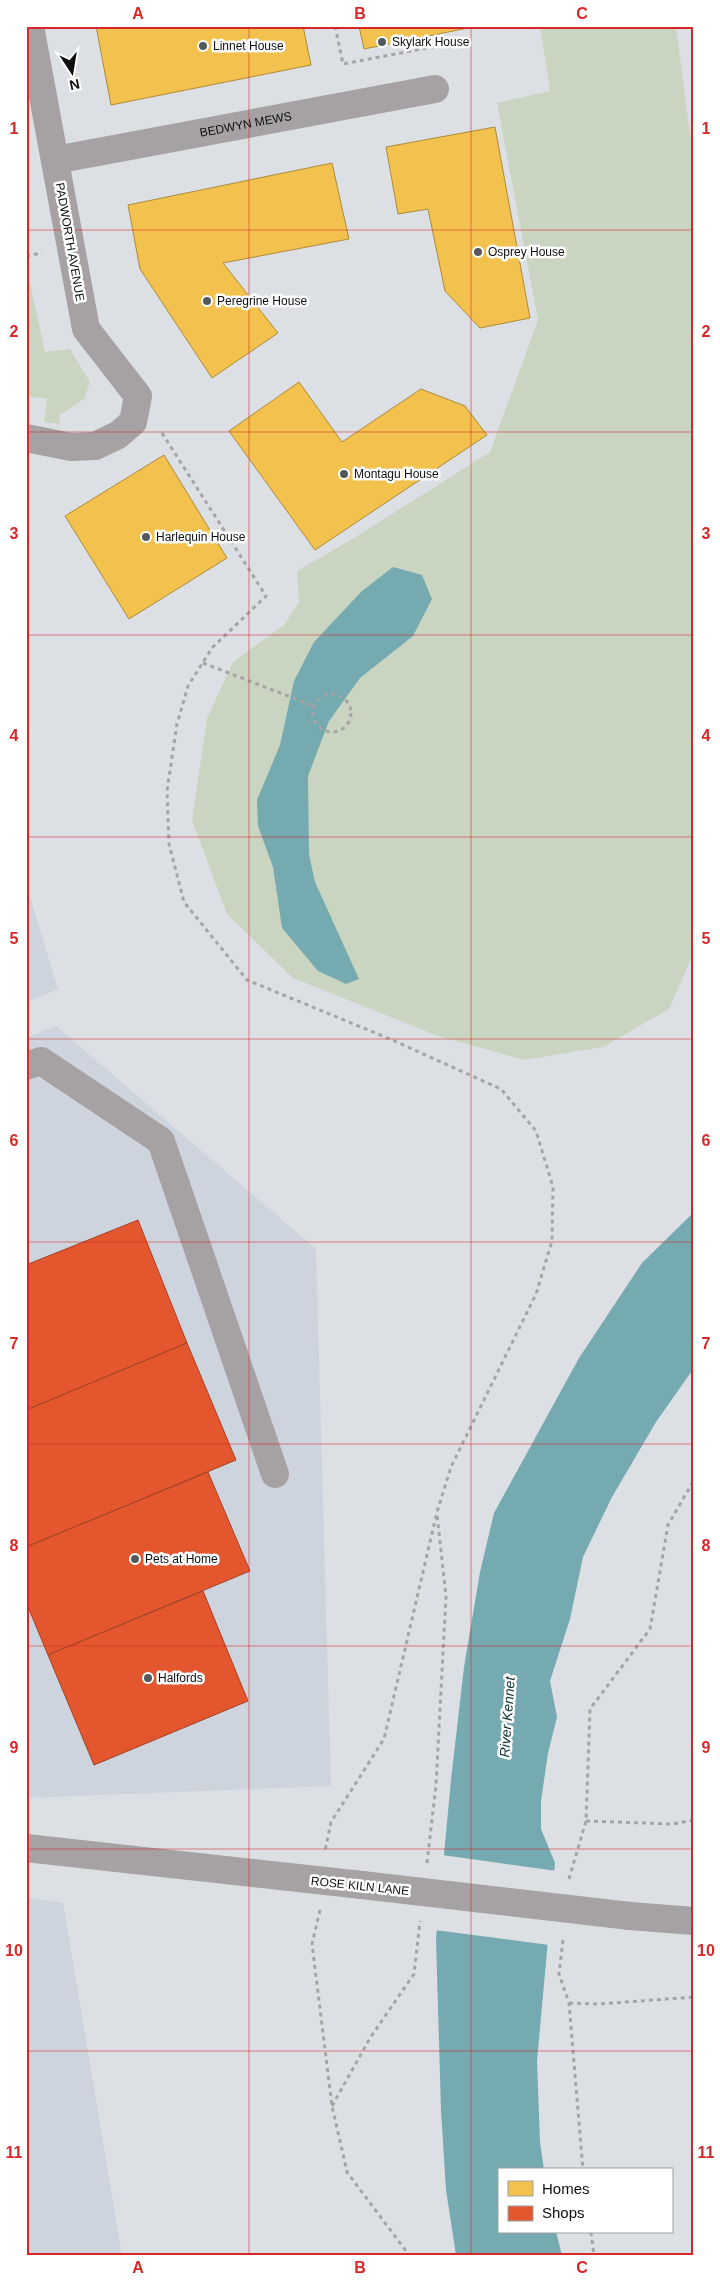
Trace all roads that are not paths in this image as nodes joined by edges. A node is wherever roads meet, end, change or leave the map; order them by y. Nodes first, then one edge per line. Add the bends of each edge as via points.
1 (30, 26) edge
2 (435, 89) dead end
3 (55, 160) junction
4 (26, 438) edge
5 (26, 1066) edge
6 (275, 1474) dead end
7 (26, 1848) edge
8 (694, 1920) edge

1 - 3 street, PADWORTH AVENUE
2 - 3 street, BEDWYN MEWS
3 - 4 street, PADWORTH AVENUE via 86,329 138,396 134,422 118,435 95,446 71,447
5 - 6 street via 40,1061 161,1141
7 - 8 street, ROSE KILN LANE, bridge via 320,1894 362,1885 630,1916

